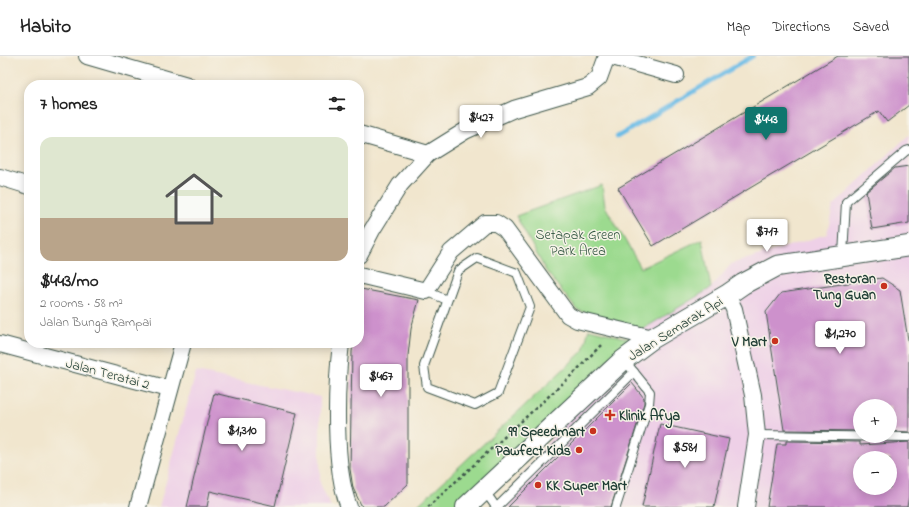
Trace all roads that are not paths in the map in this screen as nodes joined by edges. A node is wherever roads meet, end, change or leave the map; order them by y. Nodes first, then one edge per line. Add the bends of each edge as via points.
1 (87, 56) edge
2 (608, 56) edge
3 (676, 75) dead end
4 (170, 80) edge
5 (364, 135) edge
6 (909, 150) edge
7 (428, 154) junction
8 (0, 177) edge
9 (24, 184) edge
10 (364, 245) edge
11 (909, 246) edge
12 (843, 256) junction
13 (364, 276) edge
14 (426, 291) junction
15 (727, 295) junction
16 (447, 300) junction
17 (653, 338) junction
18 (0, 344) edge
19 (24, 347) edge
20 (37, 348) edge
21 (181, 348) edge
22 (341, 348) edge
23 (628, 367) junction
24 (169, 389) junction
25 (758, 435) junction
26 (909, 437) edge
27 (484, 490) junction
28 (138, 507) edge
29 (349, 507) edge
30 (466, 507) edge
31 (497, 507) edge
32 (616, 507) edge
33 (746, 507) edge

1 - 4 street
2 - 3 street
2 - 7 street via 599,78 588,87 514,109 466,131
5 - 7 street
6 - 12 lane via 846,202
7 - 10 street via 400,185
8 - 9 street
11 - 12 street, Jalan Semarak Api
12 - 15 street, Jalan Semarak Api via 777,266
13 - 14 street
14 - 16 lane
14 - 17 street via 451,252 485,223 496,223 505,228 568,315 577,320
15 - 17 street, Jalan Semarak Api
15 - 25 street via 734,309 753,396
16 - 16 lane via 458,271 477,258 517,273 530,307 498,394 474,405 427,387 424,366
17 - 23 street, Jalan Semarak Api
18 - 19 street, Jalan Teratai 2
20 - 24 street, Jalan Teratai 2
21 - 24 street, Jalan Teratai 2
22 - 29 street via 338,452 343,494
23 - 27 street, Jalan Semarak Api
23 - 31 lane
23 - 32 lane via 650,392 649,404
24 - 28 street, Jalan Teratai 2
25 - 26 lane
25 - 33 street
27 - 30 street, Jalan Semarak Api
27 - 31 lane

